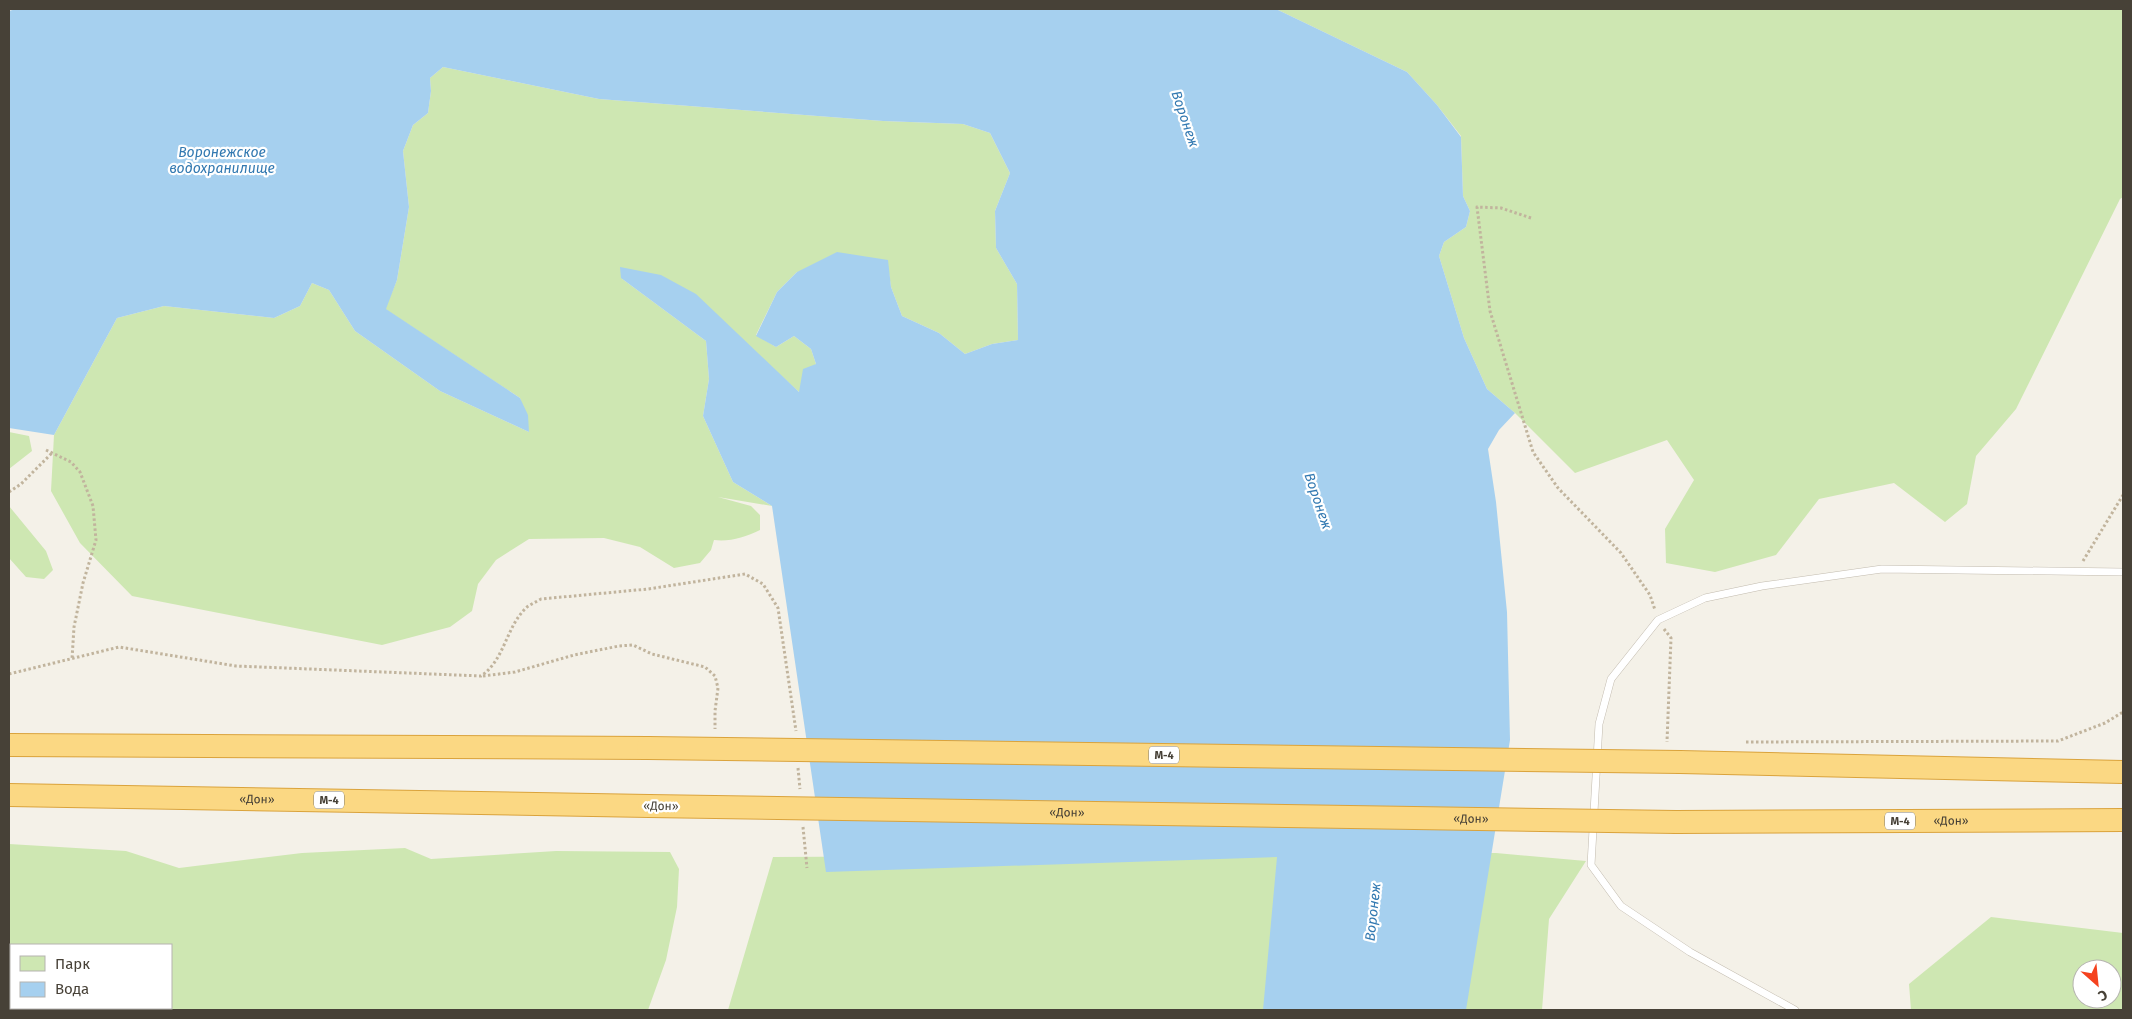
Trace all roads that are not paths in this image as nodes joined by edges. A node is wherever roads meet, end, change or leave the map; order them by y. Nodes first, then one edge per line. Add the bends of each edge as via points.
1 (2123, 572) edge
2 (9, 745) edge
3 (2123, 772) edge
4 (9, 795) edge
5 (2123, 820) edge
6 (1795, 1010) edge

1 - 6 lane via 1882,569 1762,586 1705,598 1658,620 1611,679 1599,724 1591,865 1621,906 1690,952
2 - 3 highway, М-4, bridge via 1678,752
4 - 5 highway, «Дон» / М-4, bridge via 1676,822

